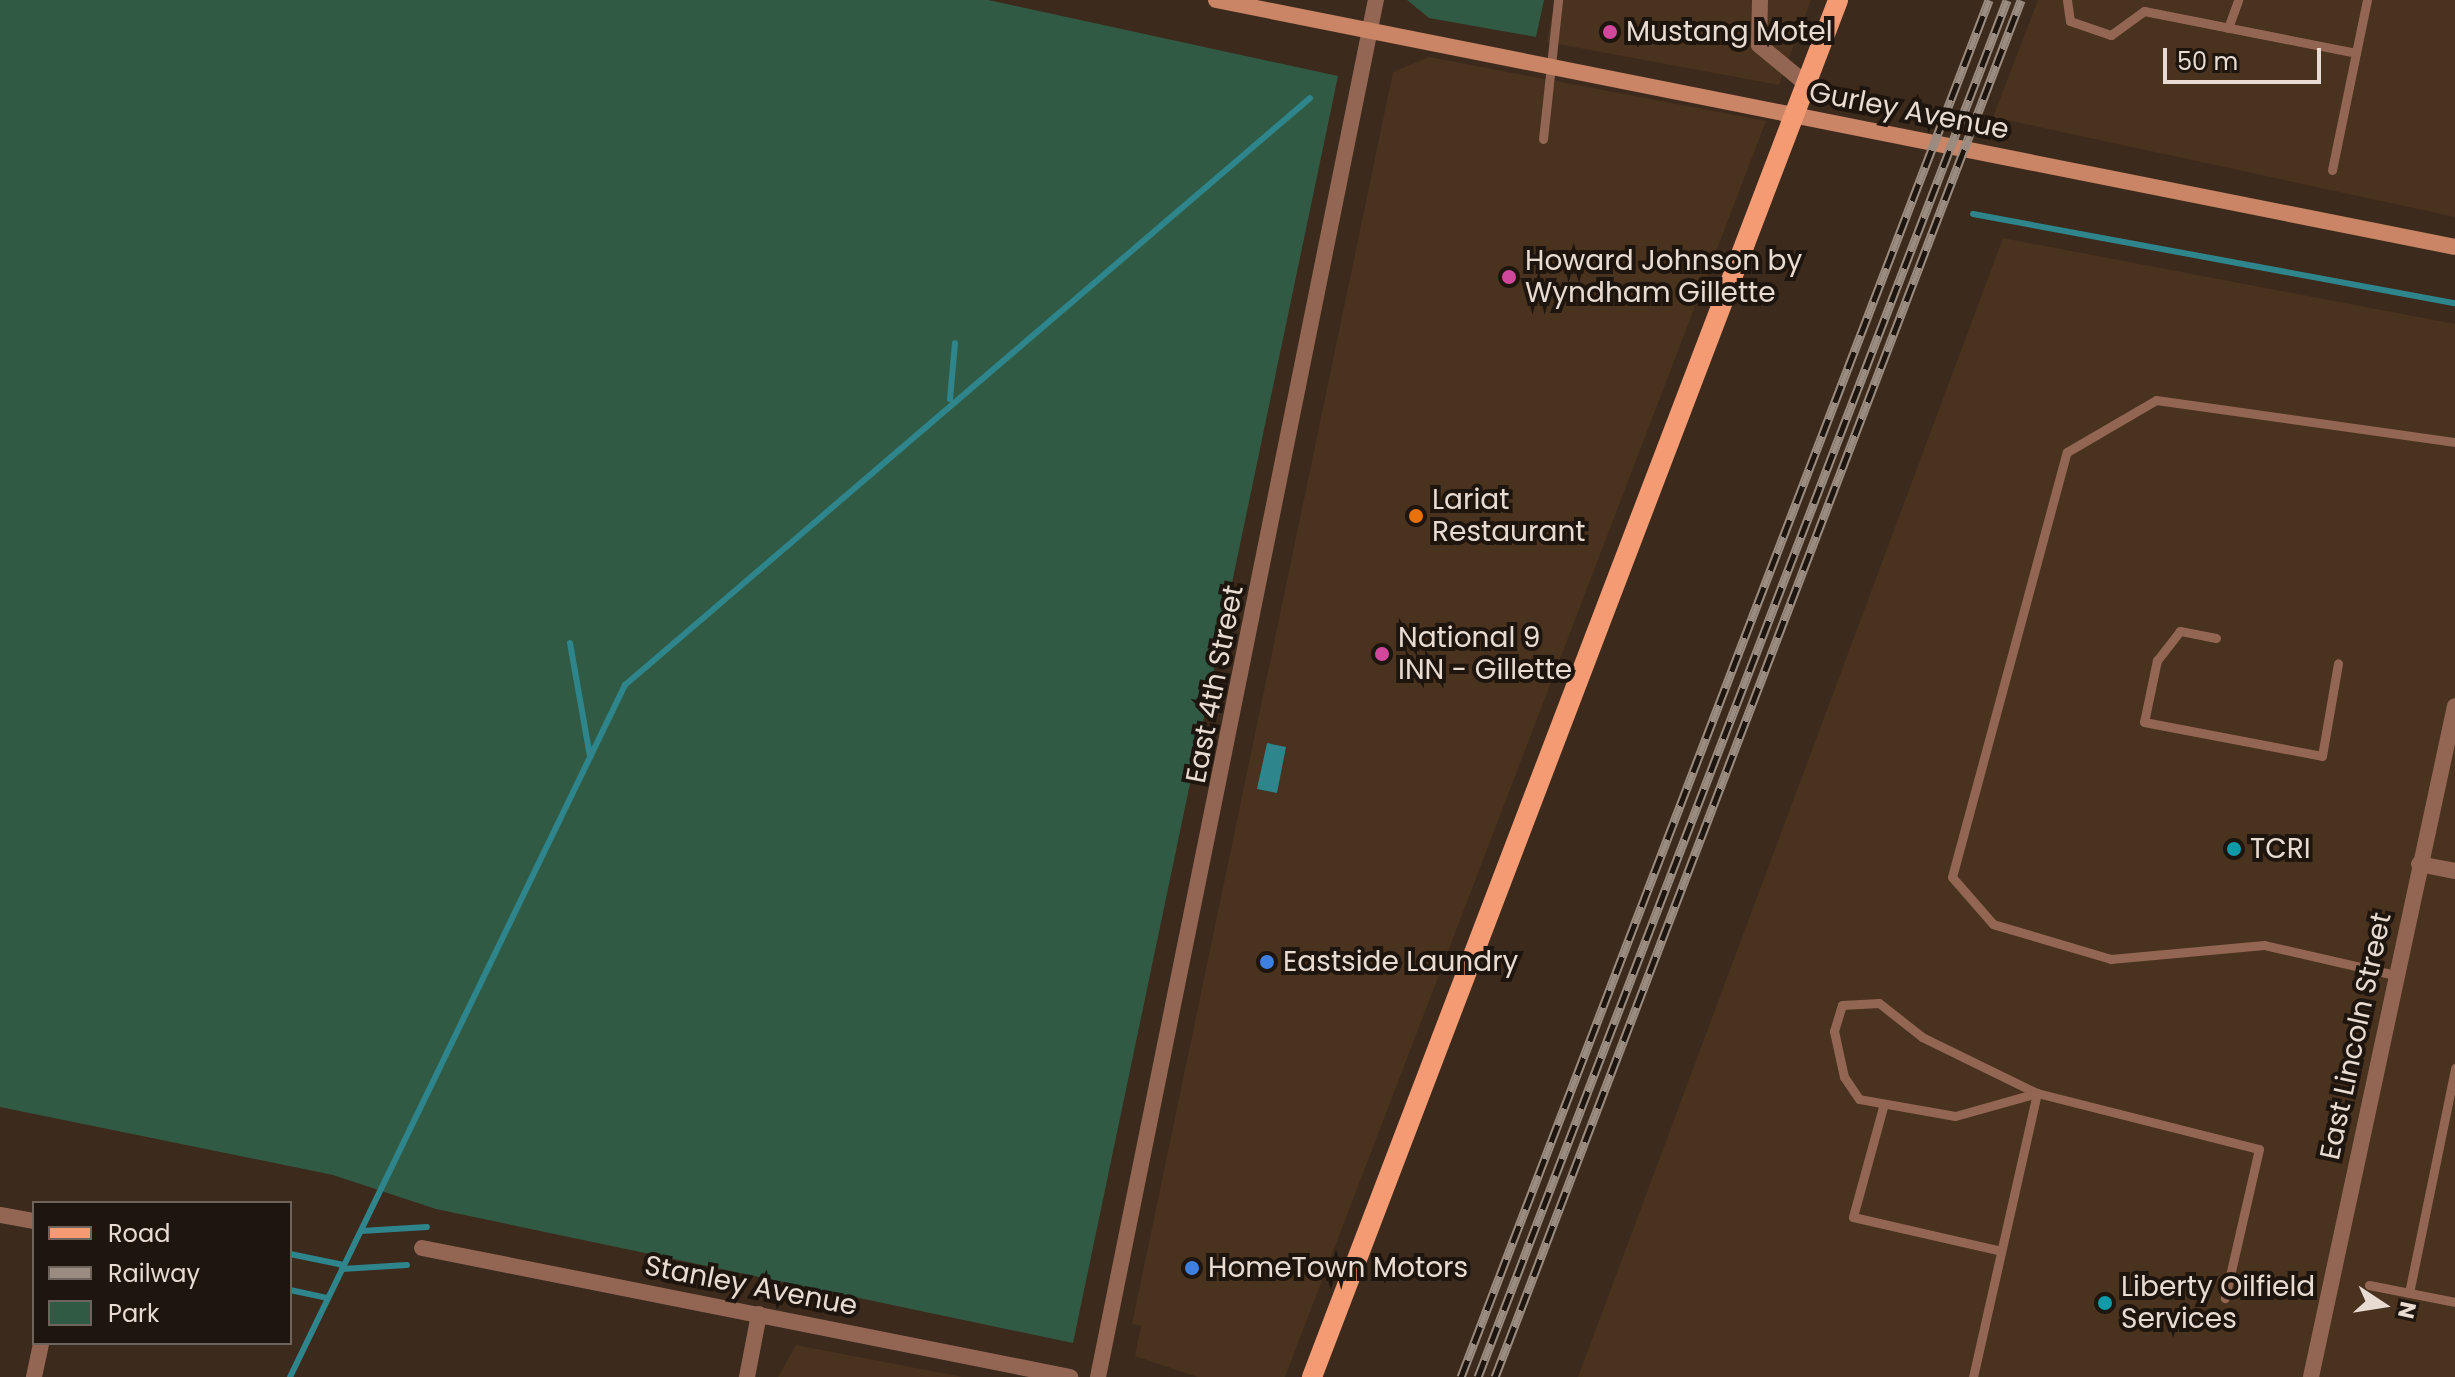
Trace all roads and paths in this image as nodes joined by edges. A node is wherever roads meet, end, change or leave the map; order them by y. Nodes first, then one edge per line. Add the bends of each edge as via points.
1 (1216, 0) edge
2 (1376, 0) edge
3 (1558, 0) edge
4 (1760, 0) edge
5 (1838, 0) edge
6 (2067, 0) edge
7 (2141, 0) edge
8 (2238, 0) edge
9 (2367, 0) edge
10 (2144, 11) junction
11 (2228, 28) junction
12 (1371, 31) junction
13 (2356, 53) junction
14 (1805, 83) junction
15 (1543, 139) dead end
16 (2332, 170) dead end
17 (2455, 247) edge
18 (2455, 442) edge
19 (2216, 638) dead end
20 (2338, 663) dead end
21 (2455, 706) edge
22 (2419, 864) junction
23 (2455, 871) edge
24 (2395, 975) junction
25 (2455, 1068) edge
26 (2037, 1093) junction
27 (1883, 1107) junction
28 (0, 1215) edge
29 (32, 1221) edge
30 (422, 1248) dead end
31 (2001, 1251) junction
32 (2369, 1285) dead end
33 (2409, 1293) junction
34 (2225, 1298) dead end
35 (2455, 1302) edge
36 (759, 1314) junction
37 (41, 1345) edge
38 (34, 1377) edge
39 (747, 1377) edge
40 (1070, 1377) edge
41 (1098, 1377) edge
42 (1312, 1377) edge
43 (1973, 1377) edge
44 (2311, 1377) edge

1 - 12 street, Gurley Avenue
2 - 12 street, East 4th Street
3 - 15 lane
4 - 14 street via 1759,45
5 - 14 main road
6 - 10 lane via 2070,21 2111,35
7 - 10 lane
8 - 11 lane
9 - 13 lane
10 - 11 lane
11 - 13 lane
12 - 17 street, Gurley Avenue
12 - 41 street, East 4th Street
13 - 16 lane
14 - 42 main road
18 - 24 lane via 2156,400 2067,452 1952,877 1993,924 2111,959 2264,945
19 - 20 lane via 2180,631 2157,660 2144,722 2322,756
21 - 22 street, East Lincoln Street
22 - 23 street
22 - 24 street, East Lincoln Street
24 - 44 street, East Lincoln Street
25 - 33 lane
26 - 27 lane via 1955,1116
26 - 27 lane via 1922,1037 1879,1003 1842,1005 1834,1031 1844,1077 1859,1099
26 - 31 lane
26 - 34 lane via 2259,1149
27 - 31 lane via 1853,1217
28 - 29 street
30 - 36 street, Stanley Avenue
31 - 43 lane
32 - 33 lane
33 - 35 lane
36 - 39 street
36 - 40 street, Stanley Avenue
37 - 38 street

